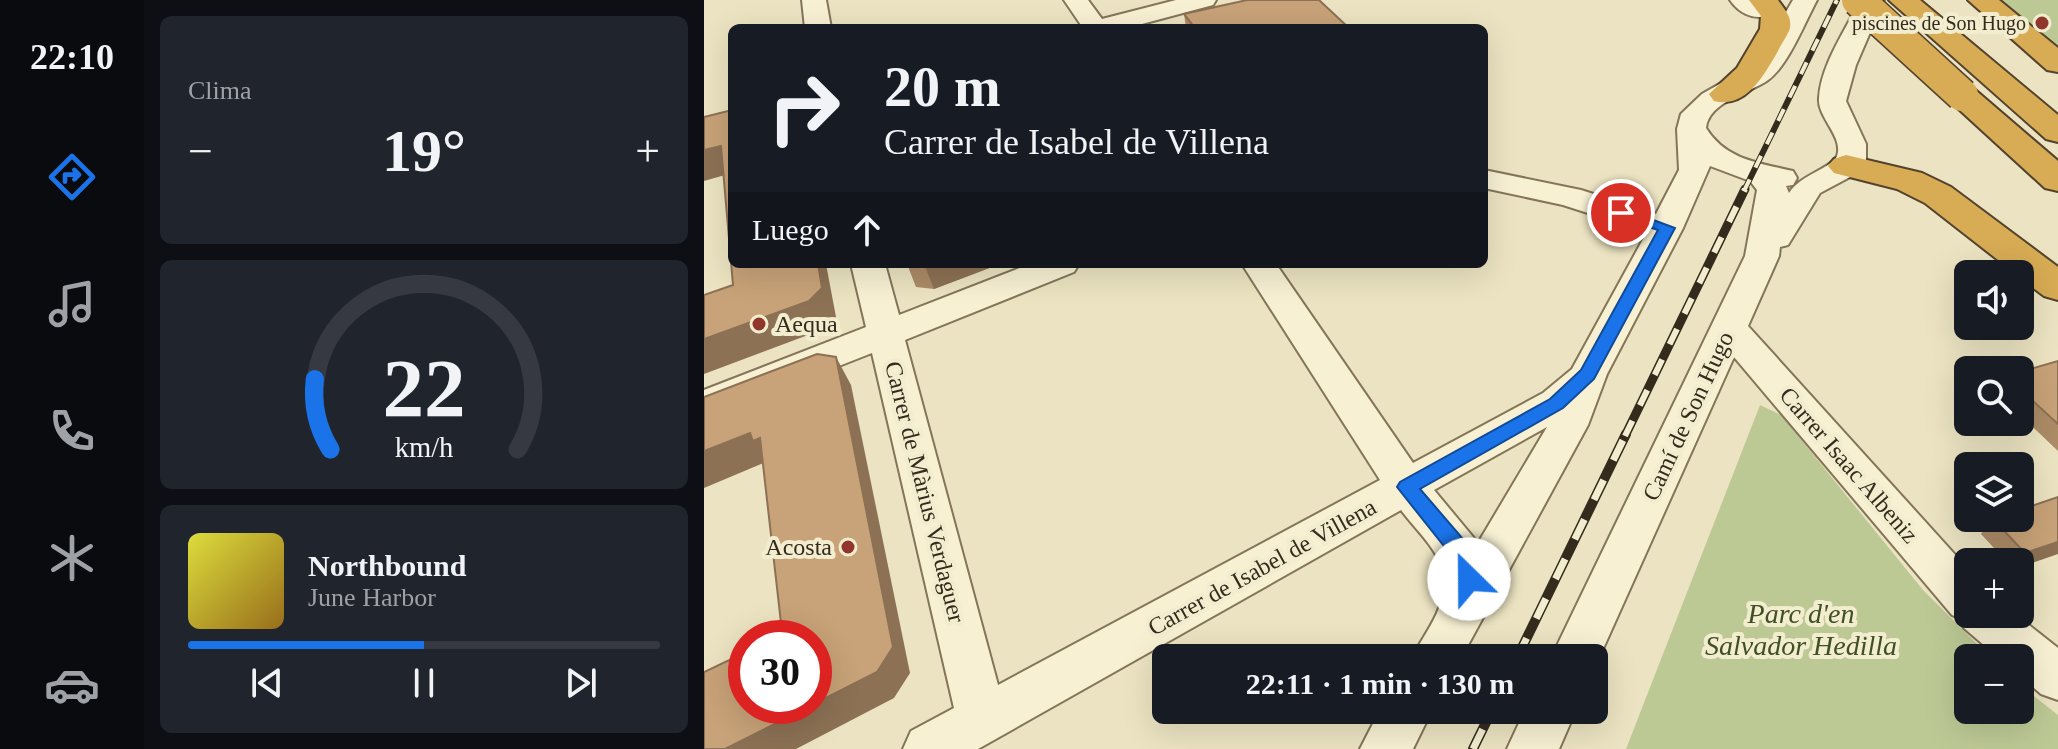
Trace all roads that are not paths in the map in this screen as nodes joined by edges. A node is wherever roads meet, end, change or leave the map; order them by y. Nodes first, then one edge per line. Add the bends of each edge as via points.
1 (814, 0) edge
2 (1076, 0) edge
3 (1204, 0) edge
4 (1805, 0) edge
5 (1858, 0) edge
6 (1872, 0) edge
7 (1903, 0) edge
8 (1982, 0) edge
9 (1754, 4) edge
10 (817, 24) edge
11 (1094, 24) edge
12 (1112, 24) edge
13 (2058, 63) edge
14 (1725, 94) junction
15 (1693, 130) junction
16 (2058, 132) edge
17 (1837, 170) junction
18 (1754, 172) junction
19 (1488, 180) edge
20 (2058, 180) edge
21 (1667, 228) junction
22 (1762, 256) junction
23 (869, 268) edge
24 (1052, 268) edge
25 (1262, 268) edge
26 (2058, 287) edge
27 (1729, 328) junction
28 (885, 333) junction
29 (1588, 374) junction
30 (704, 405) edge
31 (1407, 487) junction
32 (1954, 585) edge
33 (1460, 614) junction
34 (1998, 628) edge
35 (1444, 644) edge
36 (1582, 644) edge
37 (2058, 678) edge
38 (982, 720) junction
39 (1399, 724) edge
40 (1545, 724) edge
41 (929, 749) edge
42 (1386, 749) edge
43 (1533, 749) edge

1 - 10 street
2 - 11 street
3 - 12 street
4 - 14 street via 1767,68
5 - 20 highway, bridge
6 - 17 street via 1834,89 1834,109 1853,145 1851,160
7 - 16 highway
8 - 13 highway
9 - 14 highway via 1775,16 1775,29 1749,74
14 - 15 street via 1696,112
15 - 18 street via 1704,148
15 - 21 street via 1695,170
17 - 18 street via 1793,179
17 - 22 street via 1808,187
17 - 26 highway via 1909,181 1938,195
18 - 21 street via 1731,171 1707,182
18 - 22 street, Camí de Son Hugo via 1772,186 1775,196
19 - 21 street via 1570,197
21 - 29 street
22 - 27 street, Camí de Son Hugo
23 - 28 street, Carrer de Màrius Verdaguer
24 - 28 street
25 - 31 street
27 - 32 street, Carrer Isaac Albeniz
27 - 36 street, Camí de Son Hugo
28 - 30 street
28 - 38 street, Carrer de Màrius Verdaguer
29 - 31 street, Carrer de Isabel de Villena via 1557,403
29 - 33 street via 1568,425
31 - 33 street via 1463,557 1469,579
31 - 38 street, Carrer de Isabel de Villena
33 - 35 street
34 - 37 street
38 - 41 street, Carrer de Isabel de Villena
39 - 42 street
40 - 43 street

